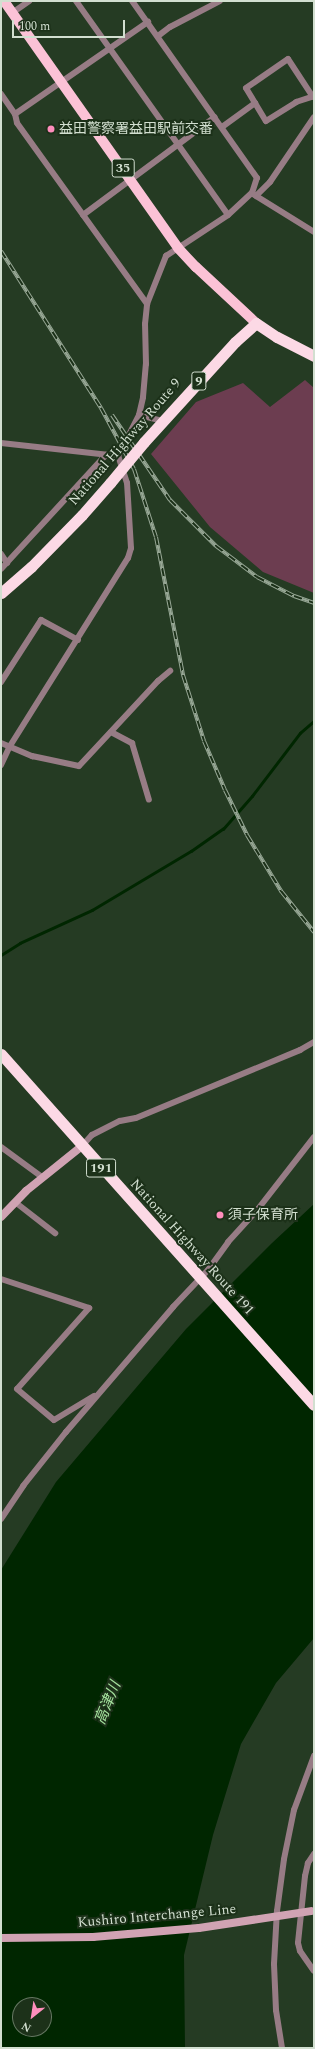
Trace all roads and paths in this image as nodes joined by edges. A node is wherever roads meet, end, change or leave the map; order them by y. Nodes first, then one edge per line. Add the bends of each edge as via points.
1 (4, 1) edge
2 (29, 1) edge
3 (76, 1) edge
4 (132, 1) edge
5 (220, 1) edge
6 (12, 13) junction
7 (148, 22) junction
8 (158, 36) junction
9 (110, 49) junction
10 (62, 83) junction
11 (1, 94) edge
12 (313, 96) edge
13 (255, 103) junction
14 (15, 114) junction
15 (215, 117) junction
16 (314, 117) edge
17 (222, 127) junction
18 (178, 144) junction
19 (131, 179) junction
20 (254, 195) junction
21 (83, 215) junction
22 (228, 215) junction
23 (314, 232) edge
24 (178, 248) junction
25 (147, 304) junction
26 (256, 323) junction
27 (314, 356) edge
28 (138, 415) junction
29 (163, 421) junction
30 (1, 442) edge
31 (106, 455) junction
32 (118, 456) junction
33 (1, 554) edge
34 (7, 563) junction
35 (1, 569) edge
36 (1, 592) edge
37 (78, 640) junction
38 (170, 671) dead end
39 (1, 682) edge
40 (111, 732) junction
41 (1, 743) edge
42 (10, 746) junction
43 (1, 765) edge
44 (149, 800) dead end
45 (314, 1042) edge
46 (1, 1054) edge
47 (314, 1137) edge
48 (82, 1146) junction
49 (1, 1148) edge
50 (42, 1177) junction
51 (15, 1202) junction
52 (1, 1217) edge
53 (55, 1233) dead end
54 (1, 1279) edge
55 (201, 1280) junction
56 (99, 1393) junction
57 (314, 1405) edge
58 (1, 1519) edge
59 (314, 1756) edge
60 (314, 1854) edge
61 (312, 1911) edge
62 (1, 1938) edge
63 (314, 1971) edge
64 (282, 2048) edge

1 - 6 main road, 35
2 - 6 street
3 - 9 street
4 - 7 street
5 - 8 street
6 - 10 main road, 35
7 - 8 street
7 - 9 street
8 - 15 street
9 - 10 street
9 - 18 street
10 - 14 street
10 - 19 main road, 35
11 - 14 street
12 - 13 street via 296,102 266,121
12 - 13 street via 288,58 246,88
13 - 17 street
14 - 21 street via 17,123
15 - 17 street
15 - 18 street
16 - 20 street via 270,182
17 - 20 street via 257,178
18 - 19 street
18 - 22 street
19 - 21 street
19 - 24 main road, 35
20 - 22 street
20 - 23 street
21 - 25 street
22 - 24 street
24 - 25 street via 166,256
24 - 26 main road, 35
25 - 28 street via 146,364 143,397
26 - 27 highway
26 - 29 highway, National Highway Route 9 / 9
28 - 29 street
28 - 32 street
29 - 36 highway, National Highway Route 9 / 9, bridge via 82,515 31,567
30 - 31 street
31 - 32 street
31 - 34 street
32 - 37 street via 127,484 131,548 123,568
33 - 34 street
34 - 35 street
37 - 39 street via 41,620
37 - 42 street
38 - 40 street
40 - 42 street via 79,766 32,756
40 - 44 street via 132,743
41 - 42 street
42 - 43 street
45 - 48 street via 136,1118 120,1121 92,1134
46 - 48 highway, National Highway Route 191 / 191
47 - 55 street via 258,1209 228,1242
48 - 50 main road
48 - 55 highway, National Highway Route 191 / 191
49 - 50 street
50 - 51 main road
51 - 52 main road
51 - 53 street
54 - 56 street via 89,1308 17,1389 54,1420
55 - 56 street
55 - 57 highway, National Highway Route 191 / 191
56 - 58 street via 23,1486
59 - 64 street via 294,1810 277,1911 274,1964 276,2010
60 - 63 street via 308,1863 305,1876 298,1943 300,1951
61 - 62 main road, Kushiro Interchange Line, bridge via 192,1929 93,1937

